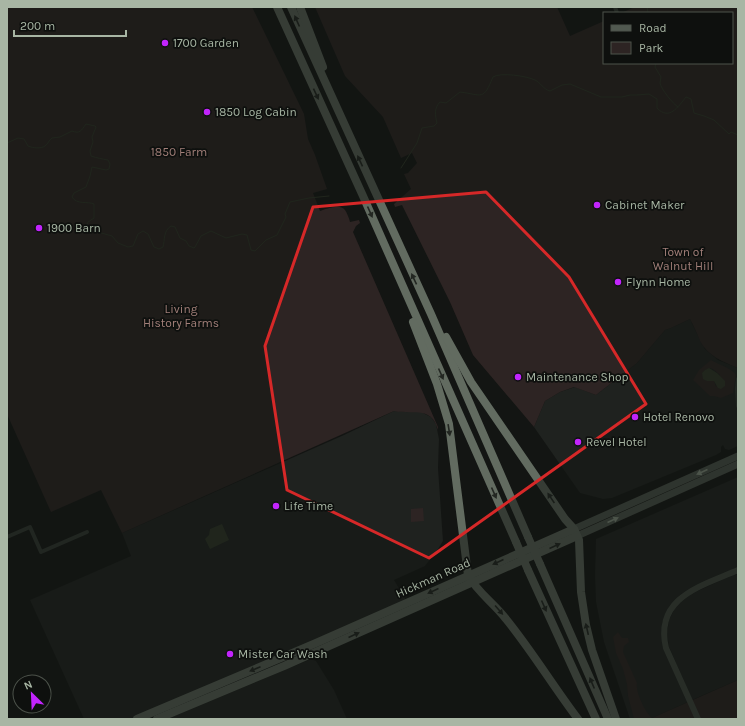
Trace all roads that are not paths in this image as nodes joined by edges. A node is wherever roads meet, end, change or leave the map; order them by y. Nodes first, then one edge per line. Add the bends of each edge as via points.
1 (272, 7) edge
2 (277, 7) edge
3 (291, 7) edge
4 (300, 7) edge
5 (300, 58) junction
6 (336, 108) junction
7 (392, 261) junction
8 (431, 314) junction
9 (738, 379) edge
10 (738, 406) edge
11 (738, 456) edge
12 (738, 464) edge
13 (87, 532) dead end
14 (576, 532) junction
15 (7, 537) edge
16 (738, 570) edge
17 (468, 575) junction
18 (472, 583) junction
19 (241, 675) junction
20 (194, 694) junction
21 (198, 702) junction
22 (137, 719) edge
23 (152, 719) edge
24 (157, 719) edge
25 (578, 719) edge
26 (596, 719) edge
27 (608, 719) edge
28 (616, 719) edge
29 (698, 719) edge

1 - 5 highway
2 - 5 highway
6 -> 3 highway
4 - 6 highway
5 -> 7 highway
8 -> 6 highway
7 -> 17 highway via 449,424
7 -> 26 highway, bridge
14 -> 8 highway via 476,388
27 -> 8 highway, bridge
9 - 10 street
11 -> 14 main road, Hickman Road
14 -> 12 main road, Hickman Road
13 - 15 street via 41,552 30,527
14 -> 17 highway, Hickman Road
18 -> 14 highway, Hickman Road
28 -> 14 highway via 586,625 581,592 579,540
16 - 29 street via 682,596 672,607 665,624 666,648
17 - 18 highway
17 -> 19 highway, Hickman Road
21 -> 18 highway, Hickman Road
18 -> 25 highway via 506,618
19 - 20 highway, Hickman Road
19 - 21 highway via 238,680 202,696
20 - 22 highway, Hickman Road
20 - 23 highway via 194,698
21 - 24 highway, Hickman Road

